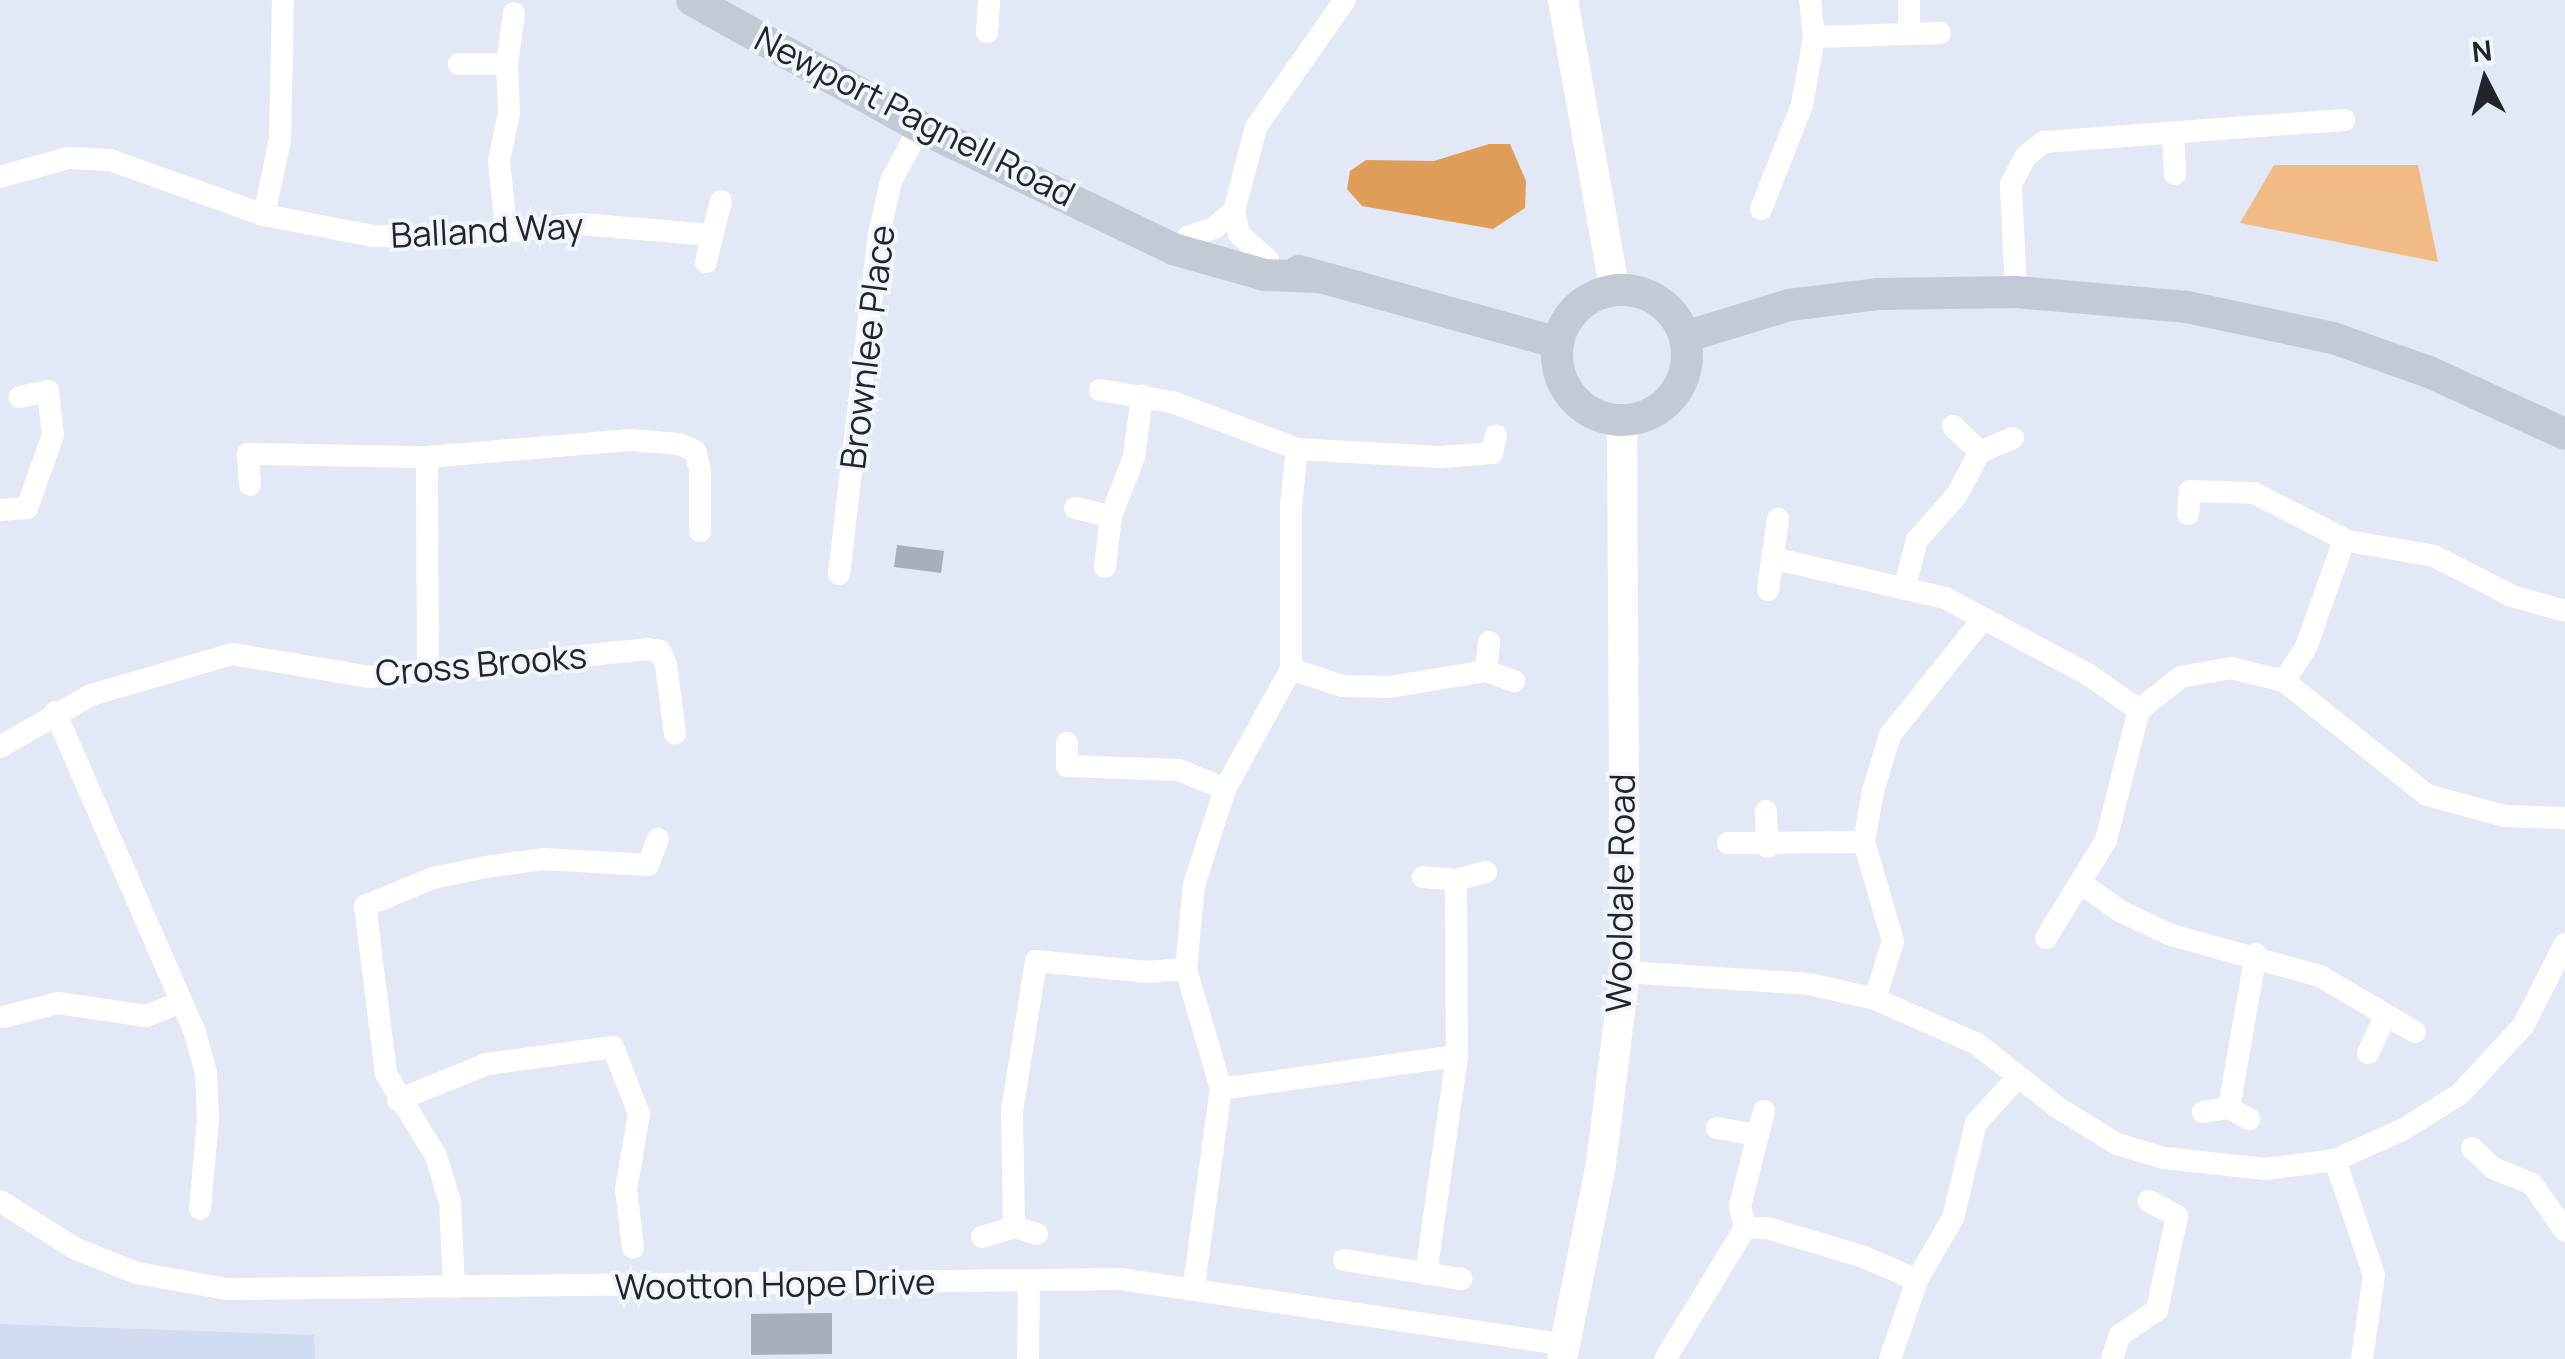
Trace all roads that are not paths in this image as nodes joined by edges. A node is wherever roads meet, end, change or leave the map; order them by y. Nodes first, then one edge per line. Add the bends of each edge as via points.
1 (283, 0) edge
2 (692, 0) edge
3 (989, 0) edge
4 (1346, 0) edge
5 (1563, 0) edge
6 (1810, 0) edge
7 (1908, 0) edge
8 (514, 14) dead end
9 (986, 32) dead end
10 (1940, 33) dead end
11 (1909, 34) junction
12 (1814, 37) junction
13 (459, 64) dead end
14 (507, 64) junction
15 (2344, 120) dead end
16 (920, 127) junction
17 (2173, 134) junction
18 (2175, 174) dead end
19 (0, 177) edge
20 (721, 200) dead end
21 (1760, 208) dead end
22 (1234, 211) junction
23 (264, 216) junction
24 (1140, 228) junction
25 (506, 229) junction
26 (712, 235) junction
27 (1188, 237) junction
28 (1268, 260) junction
29 (706, 262) dead end
30 (1320, 278) junction
31 (1615, 290) junction
32 (2016, 292) junction
33 (1685, 338) junction
34 (1558, 343) junction
35 (1100, 390) dead end
36 (1142, 396) junction
37 (20, 398) dead end
38 (1622, 421) junction
39 (1953, 426) dead end
40 (2565, 434) edge
41 (1496, 435) dead end
42 (2013, 438) dead end
43 (1297, 449) junction
44 (1980, 452) junction
45 (427, 456) junction
46 (250, 484) dead end
47 (1075, 508) dead end
48 (0, 510) edge
49 (2188, 514) dead end
50 (1110, 516) junction
51 (1778, 519) dead end
52 (700, 531) dead end
53 (2344, 540) junction
54 (1772, 558) junction
55 (1105, 567) dead end
56 (839, 574) dead end
57 (1904, 589) junction
58 (1768, 590) dead end
59 (2565, 611) edge
60 (1982, 620) junction
61 (1489, 642) dead end
62 (1291, 669) junction
63 (428, 671) junction
64 (1486, 671) junction
65 (1514, 681) dead end
66 (2284, 681) junction
67 (2140, 710) junction
68 (55, 712) junction
69 (675, 733) dead end
70 (1067, 743) dead end
71 (0, 748) edge
72 (1225, 789) junction
73 (1766, 810) dead end
74 (2565, 818) edge
75 (658, 839) dead end
76 (1864, 842) junction
77 (1728, 843) dead end
78 (1768, 846) junction
79 (1486, 872) dead end
80 (1422, 877) dead end
81 (1456, 880) junction
82 (2082, 884) junction
83 (2046, 938) dead end
84 (2565, 944) edge
85 (2256, 954) junction
86 (1186, 969) junction
87 (1625, 972) junction
88 (2559, 982) edge
89 (1875, 998) junction
90 (178, 1004) junction
91 (2386, 1016) junction
92 (3, 1017) dead end
93 (2415, 1032) dead end
94 (2368, 1053) dead end
95 (1457, 1056) junction
96 (2018, 1077) junction
97 (1221, 1089) junction
98 (398, 1100) junction
99 (1764, 1111) dead end
100 (2203, 1112) dead end
101 (1717, 1128) dead end
102 (1755, 1135) junction
103 (2472, 1148) dead end
104 (2334, 1160) junction
105 (2149, 1200) dead end
106 (0, 1201) edge
107 (200, 1209) dead end
108 (1014, 1227) junction
109 (1746, 1228) junction
110 (2565, 1231) edge
111 (1037, 1234) dead end
112 (982, 1237) dead end
113 (633, 1248) dead end
114 (1344, 1260) dead end
115 (1426, 1274) junction
116 (1461, 1279) dead end
117 (1029, 1280) junction
118 (1916, 1280) junction
119 (1194, 1285) junction
120 (454, 1287) junction
121 (1564, 1352) edge
122 (1028, 1359) edge
123 (1665, 1359) edge
124 (1890, 1359) edge
125 (2112, 1359) edge
126 (2362, 1359) edge

1 - 23 street via 280,140
2 - 16 main road, Newport Pagnell Road
3 - 9 street
4 - 22 street via 1265,111
5 - 31 street
6 - 12 street
7 - 11 street
8 - 14 street
10 - 11 street
11 - 12 street
12 - 21 street via 1802,105
13 - 14 street
14 - 25 street via 509,113 500,160
15 - 17 street
16 - 24 main road, Newport Pagnell Road
16 - 56 street, Brownlee Place via 891,181 879,234
17 - 18 street
17 - 32 street via 2071,135 2044,142 2026,156 2011,184
19 - 23 street, Balland Way via 68,158 110,160
20 - 26 street
22 - 27 street
22 - 28 street via 1240,234
23 - 25 street, Balland Way via 372,236 454,237
24 - 27 main road, Newport Pagnell Road
24 - 30 main road, Newport Pagnell Road via 1209,262
25 - 26 street, Balland Way via 581,224
26 - 29 street
27 - 28 main road, Newport Pagnell Road
28 - 30 main road, Newport Pagnell Road
30 - 34 main road, Newport Pagnell Road
31 - 33 main road via 1659,302
31 - 34 main road via 1578,307
32 - 33 main road via 1879,294 1789,305
32 - 40 main road via 2188,306 2332,338 2429,372
33 - 38 main road via 1684,373 1666,404
34 - 38 main road via 1565,388 1579,405
35 - 36 street
36 - 43 street
36 - 50 street via 1134,456
37 - 48 street via 48,391 53,435 42,481 27,508
38 - 87 street, Wooldale Road
39 - 44 street
41 - 43 street via 1492,453
42 - 44 street
43 - 62 street via 1290,506
44 - 57 street via 1956,496 1916,540
45 - 46 street via 248,454
45 - 52 street via 631,440 679,444 695,451 700,470
45 - 63 street
47 - 50 street
49 - 53 street via 2190,491 2254,493
50 - 55 street
51 - 54 street
53 - 59 street via 2434,556 2512,596
53 - 66 street via 2306,647
54 - 57 street
54 - 58 street
57 - 60 street via 1945,598
60 - 67 street via 2089,675
60 - 76 street via 1890,735
61 - 64 street
62 - 64 street via 1342,686 1390,687
62 - 72 street
63 - 68 street, Cross Brooks via 369,677 232,654
63 - 69 street, Cross Brooks via 660,652
64 - 65 street
66 - 67 street via 2231,668 2181,677
66 - 74 street via 2427,795 2504,816
67 - 82 street via 2127,742 2121,795
68 - 71 street, Cross Brooks
68 - 90 street via 128,868
70 - 72 street via 1067,766 1178,770
72 - 86 street via 1194,884
73 - 78 street
75 - 98 street via 648,866 544,859 486,867 434,878 364,906 386,1074
76 - 78 street
76 - 89 street via 1893,940
77 - 78 street
79 - 81 street
80 - 81 street
81 - 95 street
82 - 83 street
82 - 85 street via 2171,935
84 - 88 street
85 - 91 street via 2320,976
85 - 100 street via 2239,1113
86 - 97 street
86 - 108 street via 1148,972 1036,961 1012,1112
87 - 89 street via 1809,984
87 - 121 street, Wooldale Road via 1602,1164
88 - 104 street via 2460,1094 2404,1129
89 - 96 street via 1930,1018
90 - 92 street via 146,1016 58,1003
90 - 107 street via 206,1073
91 - 93 street
91 - 94 street
95 - 97 street
95 - 115 street
96 - 104 street via 2118,1144 2164,1158 2265,1169
96 - 118 street via 1976,1123 1952,1218
97 - 119 street
98 - 113 street via 488,1064 613,1047 639,1114 626,1189
98 - 120 street via 436,1156 450,1202
99 - 102 street
101 - 102 street
102 - 109 street via 1740,1206
103 - 110 street via 2494,1168 2532,1184
104 - 126 street via 2374,1275
105 - 125 street via 2177,1216 2157,1310 2120,1335
106 - 120 street, Wootton Hope Drive via 76,1249 137,1272 227,1289
108 - 111 street
108 - 112 street
109 - 118 street via 1767,1228 1864,1257
109 - 123 street
114 - 115 street
115 - 116 street
117 - 119 street, Wootton Hope Drive
117 - 120 street, Wootton Hope Drive
117 - 122 street
118 - 124 street
119 - 121 street, Wootton Hope Drive

